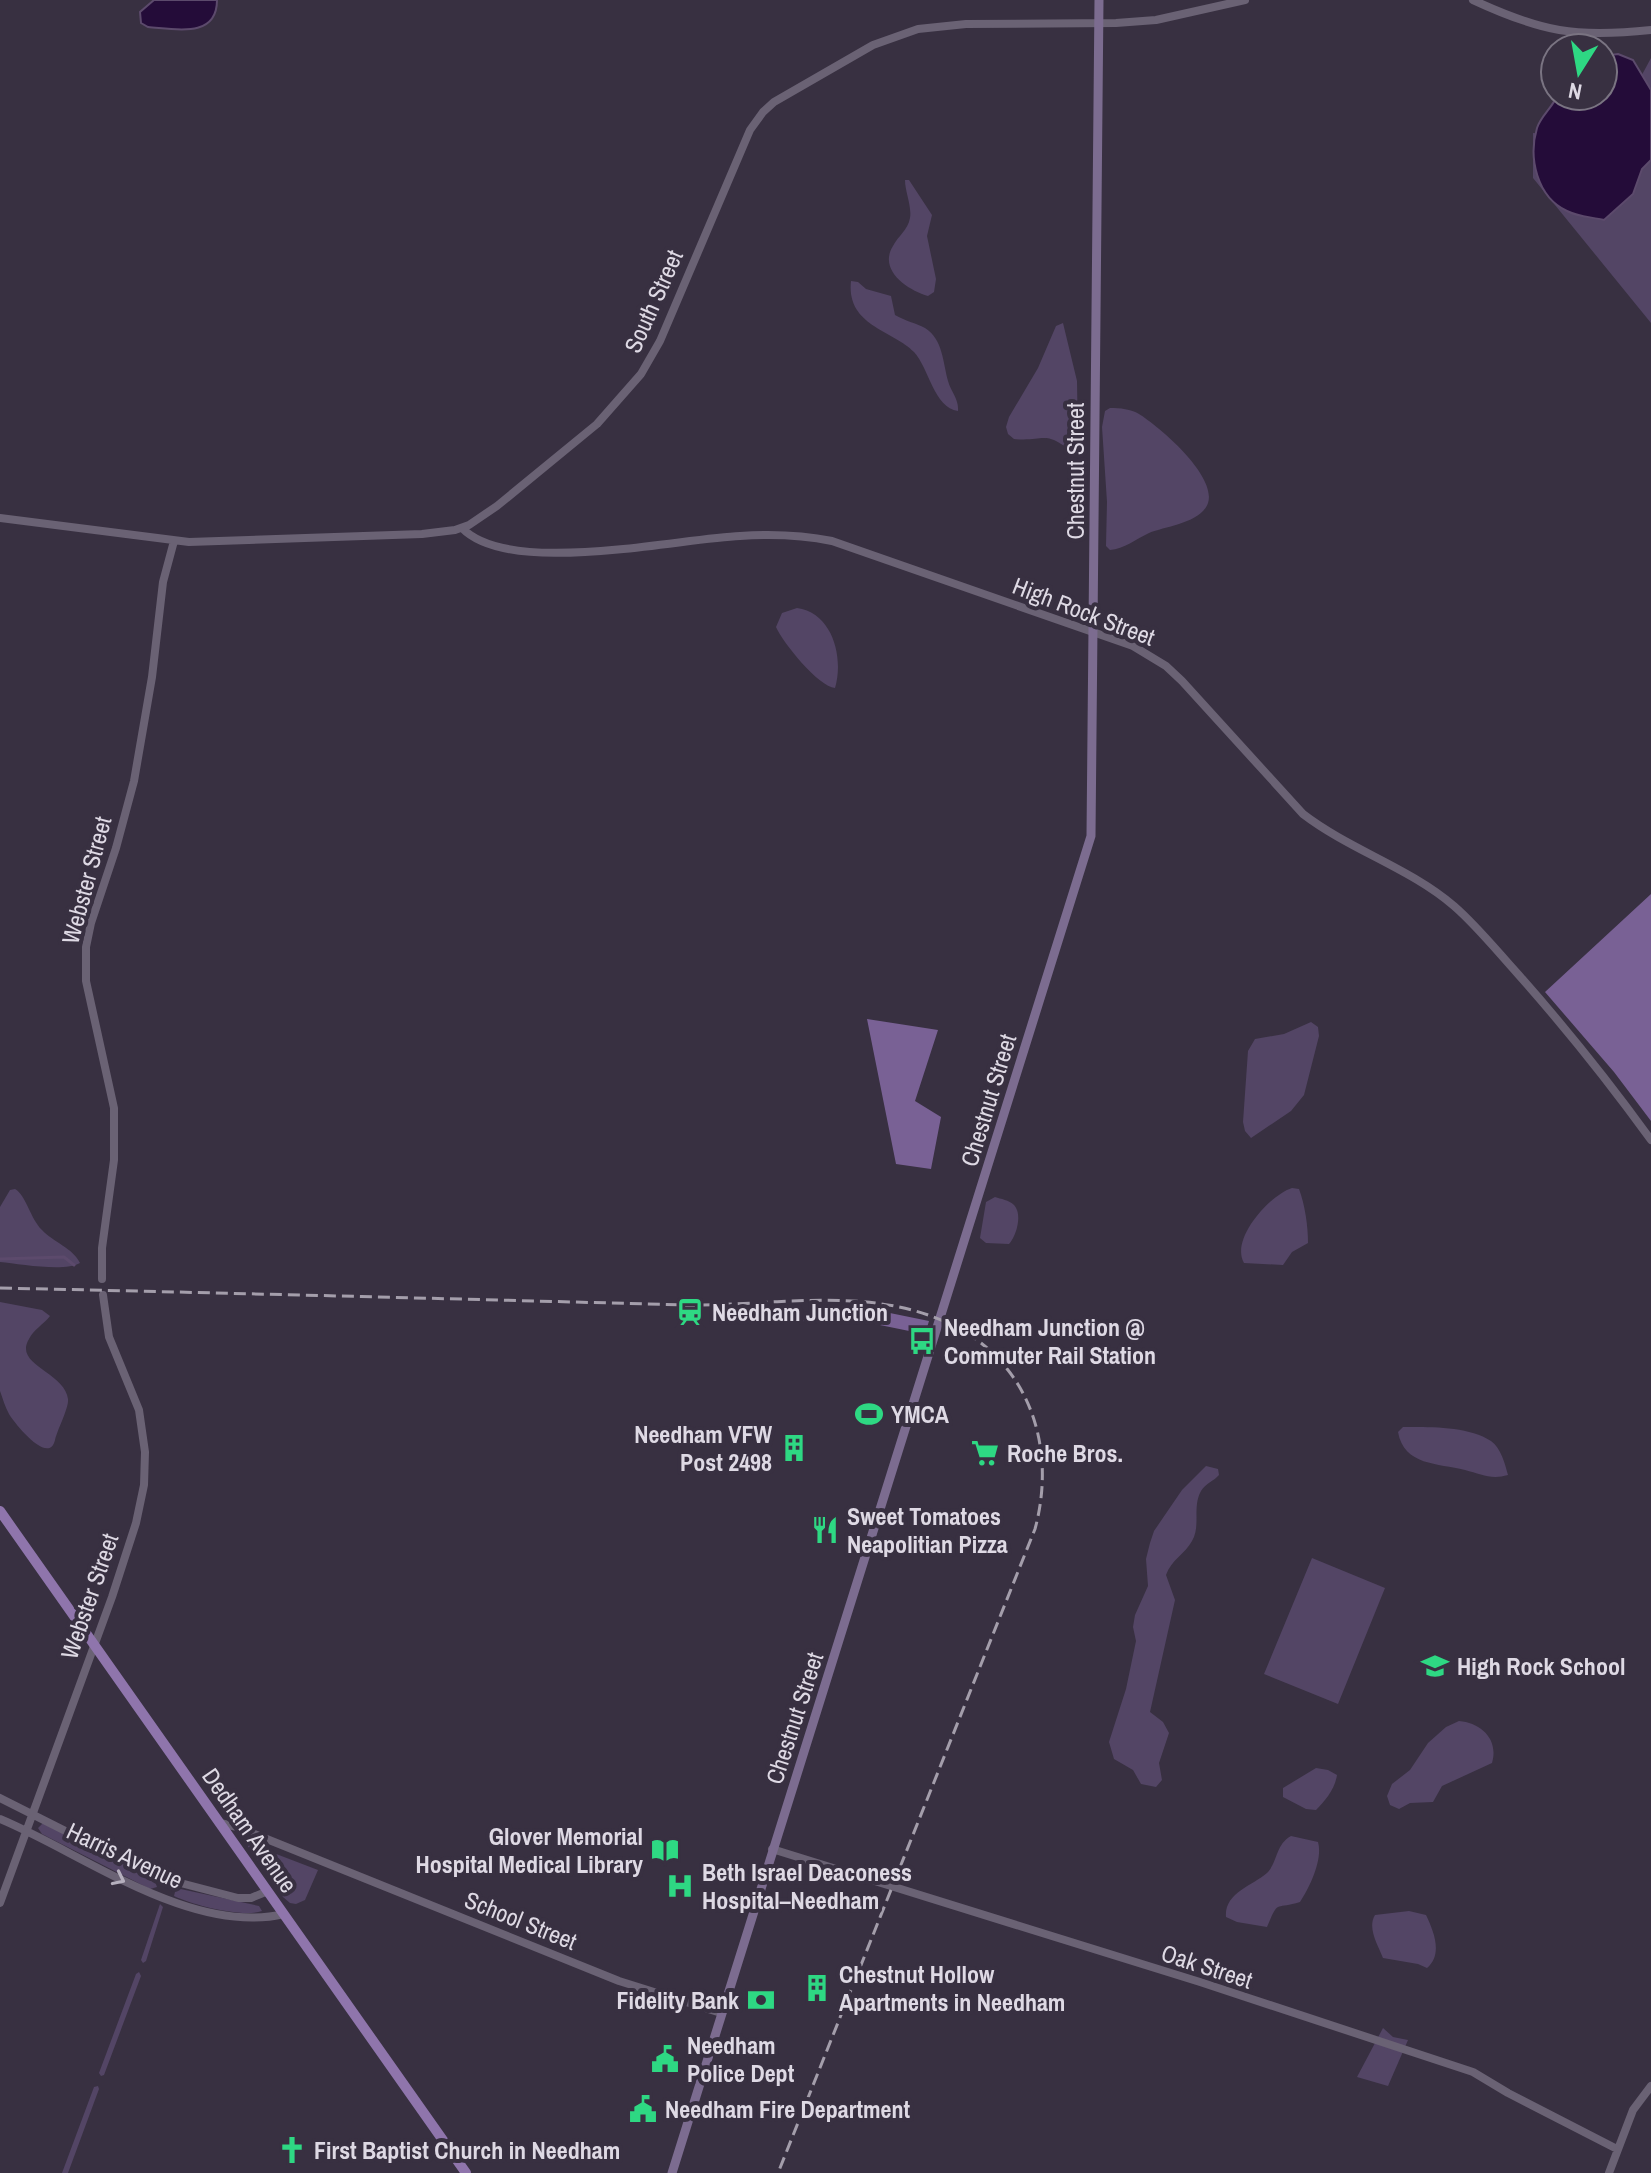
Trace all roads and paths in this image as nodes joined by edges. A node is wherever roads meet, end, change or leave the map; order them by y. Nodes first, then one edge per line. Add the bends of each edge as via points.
1 (1099, 0) edge
2 (1245, 0) edge
3 (1473, 0) edge
4 (1099, 23) junction
5 (1651, 30) edge
6 (0, 518) edge
7 (462, 528) junction
8 (174, 541) junction
9 (1094, 632) junction
10 (1651, 1140) edge
11 (102, 1279) dead end
12 (103, 1295) dead end
13 (0, 1511) edge
14 (94, 1645) junction
15 (0, 1798) edge
16 (32, 1813) junction
17 (0, 1819) edge
18 (220, 1823) junction
19 (26, 1831) junction
20 (772, 1849) junction
21 (268, 1891) junction
22 (0, 1903) edge
23 (284, 1914) junction
24 (721, 2013) junction
25 (1651, 2086) edge
26 (1617, 2149) junction
27 (466, 2173) edge
28 (672, 2173) edge
29 (1609, 2173) edge

1 - 4 main road, Chestnut Street
2 - 4 street, South Street via 1176,18
3 - 5 street via 1553,30
4 - 7 street, South Street via 918,29 873,45 769,106 750,130 641,374 572,447
4 - 9 main road, Chestnut Street
6 - 8 street, South Street
7 - 8 street, South Street via 422,534
7 - 9 street, High Rock Street via 486,544 526,552 739,536 832,541
8 - 11 street, Webster Street via 163,582 134,781 86,947 86,981 114,1108
9 - 10 street, High Rock Street via 1166,666 1303,814 1454,906 1609,1081
9 - 20 main road, Chestnut Street via 1090,843
12 - 14 street, Webster Street via 109,1337 139,1410 146,1463 136,1523
13 - 14 main road, Dedham Avenue
14 - 16 street, Webster Street
14 - 18 main road, Dedham Avenue
15 - 16 street, Harris Avenue
16 - 19 street, Webster Street
16 - 21 street, Harris Avenue via 176,1883 238,1898
17 - 19 street, Harris Avenue
18 - 21 main road, Dedham Avenue
18 - 24 street, School Street via 619,1981
19 - 22 street, Webster Street
19 -> 23 street, Harris Avenue via 174,1902 247,1917
20 - 24 main road, Chestnut Street
20 - 26 street, Oak Street via 1473,2072
21 - 23 main road, Dedham Avenue
23 - 27 main road, Dedham Avenue
24 - 28 main road, Chestnut Street
25 - 26 street via 1633,2110
26 - 29 street

